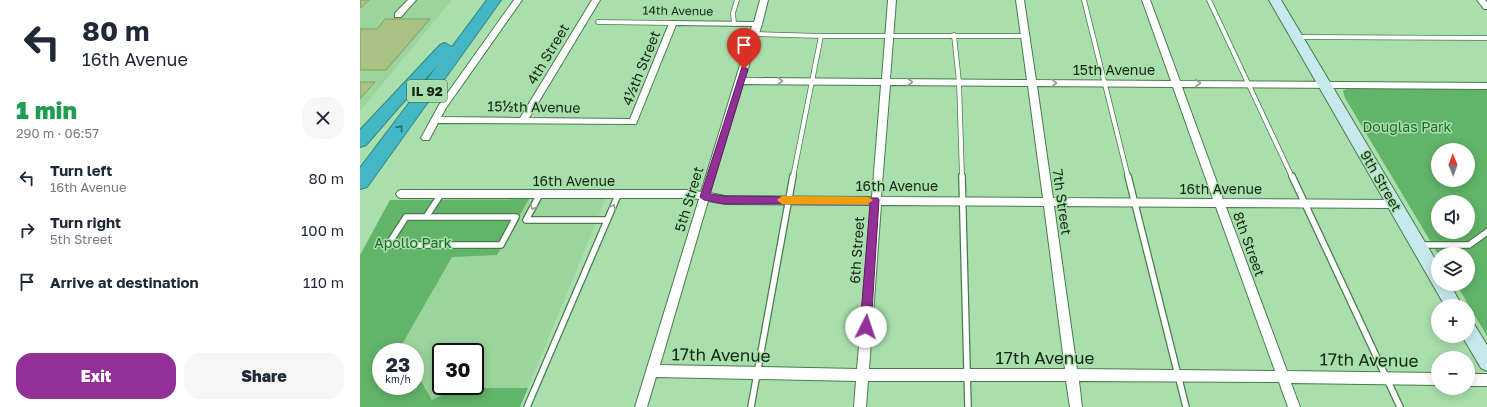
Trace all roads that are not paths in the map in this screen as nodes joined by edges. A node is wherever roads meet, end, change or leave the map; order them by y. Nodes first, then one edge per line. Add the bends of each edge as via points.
1 (412, 0) edge
2 (481, 0) edge
3 (494, 0) edge
4 (518, 0) edge
5 (596, 0) edge
6 (737, 0) edge
7 (764, 0) edge
8 (892, 0) edge
9 (1020, 0) edge
10 (1084, 0) edge
11 (1146, 0) edge
12 (1209, 0) edge
13 (1275, 0) edge
14 (1481, 0) edge
15 (1487, 7) edge
16 (398, 15) dead end
17 (598, 22) dead end
18 (673, 24) junction
19 (734, 24) junction
20 (758, 24) junction
21 (754, 34) junction
22 (889, 35) junction
23 (954, 35) junction
24 (821, 36) junction
25 (1025, 36) junction
26 (1297, 37) junction
27 (1487, 38) edge
28 (445, 48) junction
29 (741, 81) junction
30 (813, 81) junction
31 (886, 81) junction
32 (959, 82) junction
33 (1032, 83) junction
34 (1103, 83) junction
35 (1178, 83) junction
36 (1248, 83) junction
37 (1324, 84) junction
38 (1487, 86) edge
39 (435, 120) junction
40 (523, 121) junction
41 (633, 122) joint
42 (426, 138) dead end
43 (360, 141) edge
44 (388, 144) junction
45 (360, 160) edge
46 (360, 182) edge
47 (360, 191) edge
48 (401, 194) dead end
49 (441, 194) junction
50 (540, 194) junction
51 (618, 195) junction
52 (704, 197) junction
53 (788, 200) junction
54 (875, 200) junction
55 (962, 201) junction
56 (1047, 202) junction
57 (1134, 203) junction
58 (1220, 203) junction
59 (1305, 203) junction
60 (1394, 204) junction
61 (426, 217) junction
62 (607, 220) junction
63 (1487, 232) edge
64 (1418, 245) junction
65 (1431, 267) edge
66 (1475, 342) edge
67 (1487, 362) edge
68 (652, 371) junction
69 (758, 373) junction
70 (862, 375) junction
71 (967, 375) junction
72 (1071, 375) junction
73 (1178, 375) junction
74 (1283, 376) junction
75 (1386, 377) junction
76 (1431, 379) edge
77 (1475, 380) edge
78 (1487, 380) edge
79 (527, 407) edge
80 (642, 407) edge
81 (751, 407) edge
82 (860, 407) edge
83 (968, 407) edge
84 (1076, 407) edge
85 (1186, 407) edge
86 (1294, 407) edge
87 (1400, 407) edge

1 - 16 street
2 - 28 highway, IL 92
44 -> 3 highway, IL 92
4 - 39 street
5 - 40 street, 4th Street
6 - 19 lane via 733,13
7 - 20 street, 5th Street
8 - 22 street, 6th Street
9 - 25 street, 7th Street
10 - 34 lane
11 - 35 street, 8th Street
12 - 36 lane
13 - 26 street, 9th Street
14 - 15 street
17 - 18 lane, 14th Avenue
18 - 19 street, 14th Avenue
18 - 41 street, 4½th Street
19 - 20 street, 14th Avenue
20 - 21 street, 5th Street
21 - 24 lane
21 - 29 street, 5th Street
22 - 23 lane
22 - 24 lane
22 - 31 street, 6th Street
23 - 25 lane
23 - 32 lane
24 - 30 lane
25 - 33 street, 7th Street
26 - 27 lane
26 - 37 street, 9th Street
28 - 43 highway
28 - 45 highway, IL 92
29 -> 30 street, 15th Avenue
29 - 52 street, 5th Street
30 - 31 street, 15th Avenue
30 - 53 lane
31 -> 32 street, 15th Avenue
31 - 54 street, 6th Street
32 - 33 street, 15th Avenue
32 - 55 lane
33 -> 34 street, 15th Avenue
33 - 56 street, 7th Street
34 - 35 street, 15th Avenue
34 - 57 lane
35 -> 36 street, 15th Avenue
35 - 58 street, 8th Street
36 - 37 street, 15th Avenue
36 - 59 lane
37 - 38 street, 15th Avenue
37 - 60 street, 9th Street
39 - 40 street, 15½th Avenue
39 - 42 street
40 - 41 street, 15½th Avenue
44 - 46 highway, IL 92
44 - 47 highway
48 - 49 street, 16th Avenue
49 - 50 street, 16th Avenue
49 - 61 lane
50 - 51 street, 16th Avenue
50 -> 62 lane via 526,220
51 - 52 street, 16th Avenue via 692,194
62 -> 51 lane
52 - 53 street, 16th Avenue via 725,200
52 - 68 street, 5th Street
53 - 54 street, 16th Avenue
53 - 69 lane
54 - 55 street, 16th Avenue
54 - 70 street, 6th Street
55 - 56 street, 16th Avenue
55 - 71 lane
56 - 57 street, 16th Avenue
56 - 72 street, 7th Street
57 - 58 street, 16th Avenue
57 - 73 lane
58 - 59 street, 16th Avenue
58 - 74 street, 8th Street
59 - 60 street, 16th Avenue
59 - 75 lane
60 - 64 street, 9th Street
61 - 61 lane via 471,217 516,218 501,244 388,245 406,217
62 - 79 lane
63 - 64 lane via 1469,245
64 - 65 street, 9th Street
66 - 67 street
68 - 69 street, 17th Avenue
68 - 80 street, 5th Street
69 - 70 street, 17th Avenue
69 - 81 lane
70 - 71 street, 17th Avenue
70 - 82 street, 6th Street
71 - 72 street, 17th Avenue
71 - 83 lane
72 - 73 street, 17th Avenue
72 - 84 street, 7th Street
73 - 74 street, 17th Avenue
73 - 85 lane
74 - 75 street, 17th Avenue
74 - 86 street, 8th Street
75 - 76 street, 17th Avenue
75 - 87 lane
77 - 78 street

